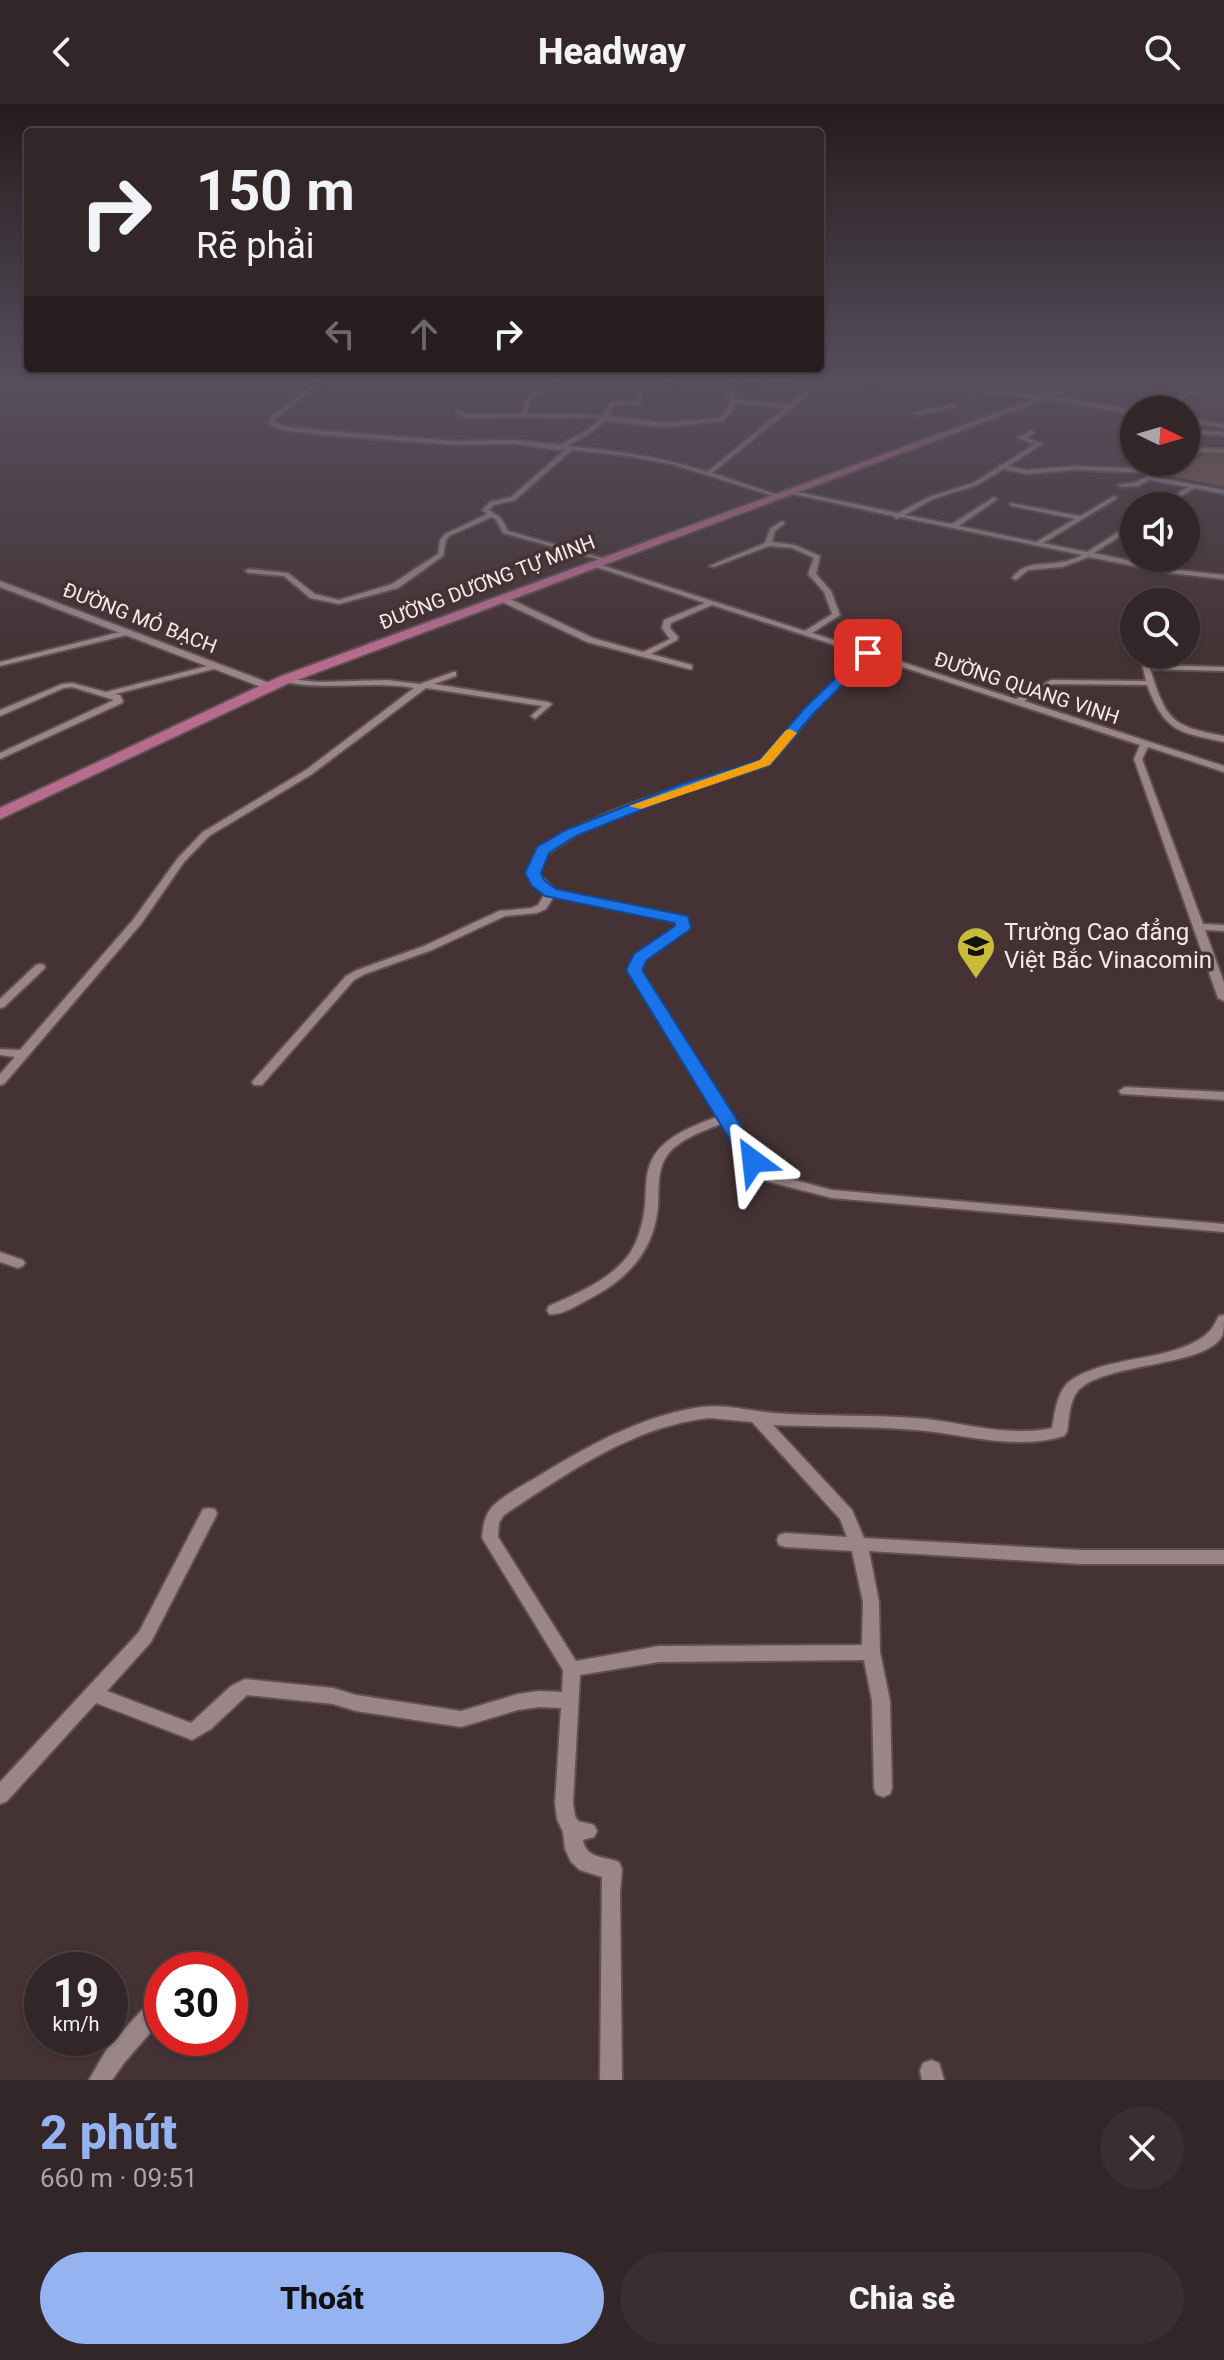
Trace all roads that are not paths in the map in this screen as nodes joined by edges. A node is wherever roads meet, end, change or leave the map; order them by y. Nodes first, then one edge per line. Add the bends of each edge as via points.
1 (542, 473) edge
2 (838, 473) edge
3 (991, 473) edge
4 (708, 474) edge
5 (1152, 476) edge
6 (1149, 478) junction
7 (1121, 485) dead end
8 (1192, 487) junction
9 (1184, 492) edge
10 (1224, 492) edge
11 (781, 494) junction
12 (1114, 498) dead end
13 (994, 499) dead end
14 (1012, 504) dead end
15 (491, 515) junction
16 (896, 517) junction
17 (1081, 518) junction
18 (782, 523) dead end
19 (952, 527) junction
20 (1120, 532) edge
21 (768, 544) junction
22 (1037, 544) junction
23 (1086, 553) junction
24 (597, 562) junction
25 (712, 566) dead end
26 (249, 571) dead end
27 (1224, 577) edge
28 (1016, 578) dead end
29 (0, 584) edge
30 (501, 598) junction
31 (712, 603) junction
32 (128, 632) junction
33 (806, 633) junction
34 (868, 653) junction
35 (644, 655) junction
36 (0, 664) edge
37 (215, 666) junction
38 (689, 667) dead end
39 (1146, 668) edge
40 (1185, 668) edge
41 (1224, 669) edge
42 (453, 674) dead end
43 (284, 680) junction
44 (1151, 683) junction
45 (268, 686) junction
46 (423, 686) junction
47 (106, 694) junction
48 (1017, 702) junction
49 (0, 713) edge
50 (535, 716) dead end
51 (1224, 739) edge
52 (1145, 743) junction
53 (0, 756) edge
54 (1224, 769) edge
55 (0, 814) edge
56 (551, 892) junction
57 (1198, 927) junction
58 (1224, 928) edge
59 (40, 967) dead end
60 (1224, 998) edge
61 (0, 1005) edge
62 (0, 1052) edge
63 (24, 1054) junction
64 (0, 1081) edge
65 (258, 1082) dead end
66 (1125, 1091) dead end
67 (1224, 1096) edge
68 (728, 1117) junction
69 (1224, 1228) edge
70 (0, 1257) edge
71 (18, 1263) dead end
72 (554, 1310) dead end
73 (1224, 1320) edge
74 (757, 1417) junction
75 (209, 1514) dead end
76 (785, 1540) dead end
77 (859, 1545) junction
78 (1224, 1557) edge
79 (871, 1652) junction
80 (572, 1669) junction
81 (93, 1694) junction
82 (570, 1701) junction
83 (883, 1788) dead end
84 (0, 1795) edge
85 (144, 2023) edge
86 (100, 2080) edge
87 (611, 2080) edge

1 - 15 street via 513,499 489,505 485,510
2 - 11 highway, ĐƯỜNG DƯƠNG TỰ MINH
3 - 16 street
4 - 11 street
5 - 6 street
6 - 7 street
6 - 8 street
8 - 9 street
8 - 10 street
11 - 16 street
11 - 24 highway, ĐƯỜNG DƯƠNG TỰ MINH
12 - 17 street
13 - 19 street
14 - 17 street
15 - 24 street, ĐƯỜNG QUANG VINH via 505,532
15 - 26 street via 447,535 441,555 401,582 345,601 313,596 286,574
16 - 19 street
17 - 22 street
18 - 21 street via 770,532
19 - 22 street
20 - 23 street
21 - 25 street
21 - 33 street via 793,546 818,557 812,574 827,591 836,615
22 - 23 street
23 - 27 street
23 - 28 street via 1070,563 1034,567
24 - 30 highway, ĐƯỜNG DƯƠNG TỰ MINH
24 - 31 street, ĐƯỜNG QUANG VINH
29 - 32 street, ĐƯỜNG MỎ BẠCH
30 - 35 street via 590,640
30 - 43 highway, ĐƯỜNG DƯƠNG TỰ MINH
31 - 33 street, ĐƯỜNG QUANG VINH
31 - 35 street via 667,622 673,640
32 - 36 street
32 - 37 street, ĐƯỜNG MỎ BẠCH
33 - 34 street, ĐƯỜNG QUANG VINH
34 - 48 street, ĐƯỜNG QUANG VINH
34 - 56 street via 765,763 605,818 543,851 533,873
35 - 38 street
37 - 45 street, ĐƯỜNG MỎ BẠCH
37 - 47 street
39 - 44 street
40 - 41 street
42 - 46 street
43 - 45 highway, ĐƯỜNG DƯƠNG TỰ MINH
43 - 46 street via 311,687 387,681
44 - 48 street via 1051,682
44 - 51 street via 1170,723
45 - 55 highway, ĐƯỜNG DƯƠNG TỰ MINH
46 - 50 street via 548,704
46 - 63 street via 309,772 206,834
47 - 49 street via 62,686
47 - 53 street via 119,701
48 - 52 street, ĐƯỜNG QUANG VINH
52 - 54 street, ĐƯỜNG QUANG VINH
52 - 57 street via 1138,759
56 - 65 street via 533,911 503,913 350,978
56 - 68 street via 682,920 683,928 640,957 634,970
57 - 58 street
57 - 60 street
59 - 61 street
62 - 63 street
63 - 64 street
66 - 67 street
68 - 69 street via 759,1171 791,1186 832,1194
68 - 72 street via 691,1132 657,1161 649,1222 642,1248 630,1264 601,1289
70 - 71 street
73 - 74 street via 1204,1345 1095,1375 1075,1386 1064,1401 1059,1432 1045,1436
74 - 77 street via 846,1515
74 - 80 street via 702,1413 665,1422 585,1454 498,1510 490,1538
75 - 81 street via 145,1637
76 - 77 street
77 - 78 street via 1081,1557
77 - 79 street via 869,1577
79 - 80 street via 659,1654
79 - 83 street via 881,1701
80 - 82 street
81 - 82 street via 192,1732 245,1687 461,1719 518,1702
81 - 84 street
82 - 87 street via 566,1819 580,1831 573,1847 578,1858 612,1869
85 - 86 street

